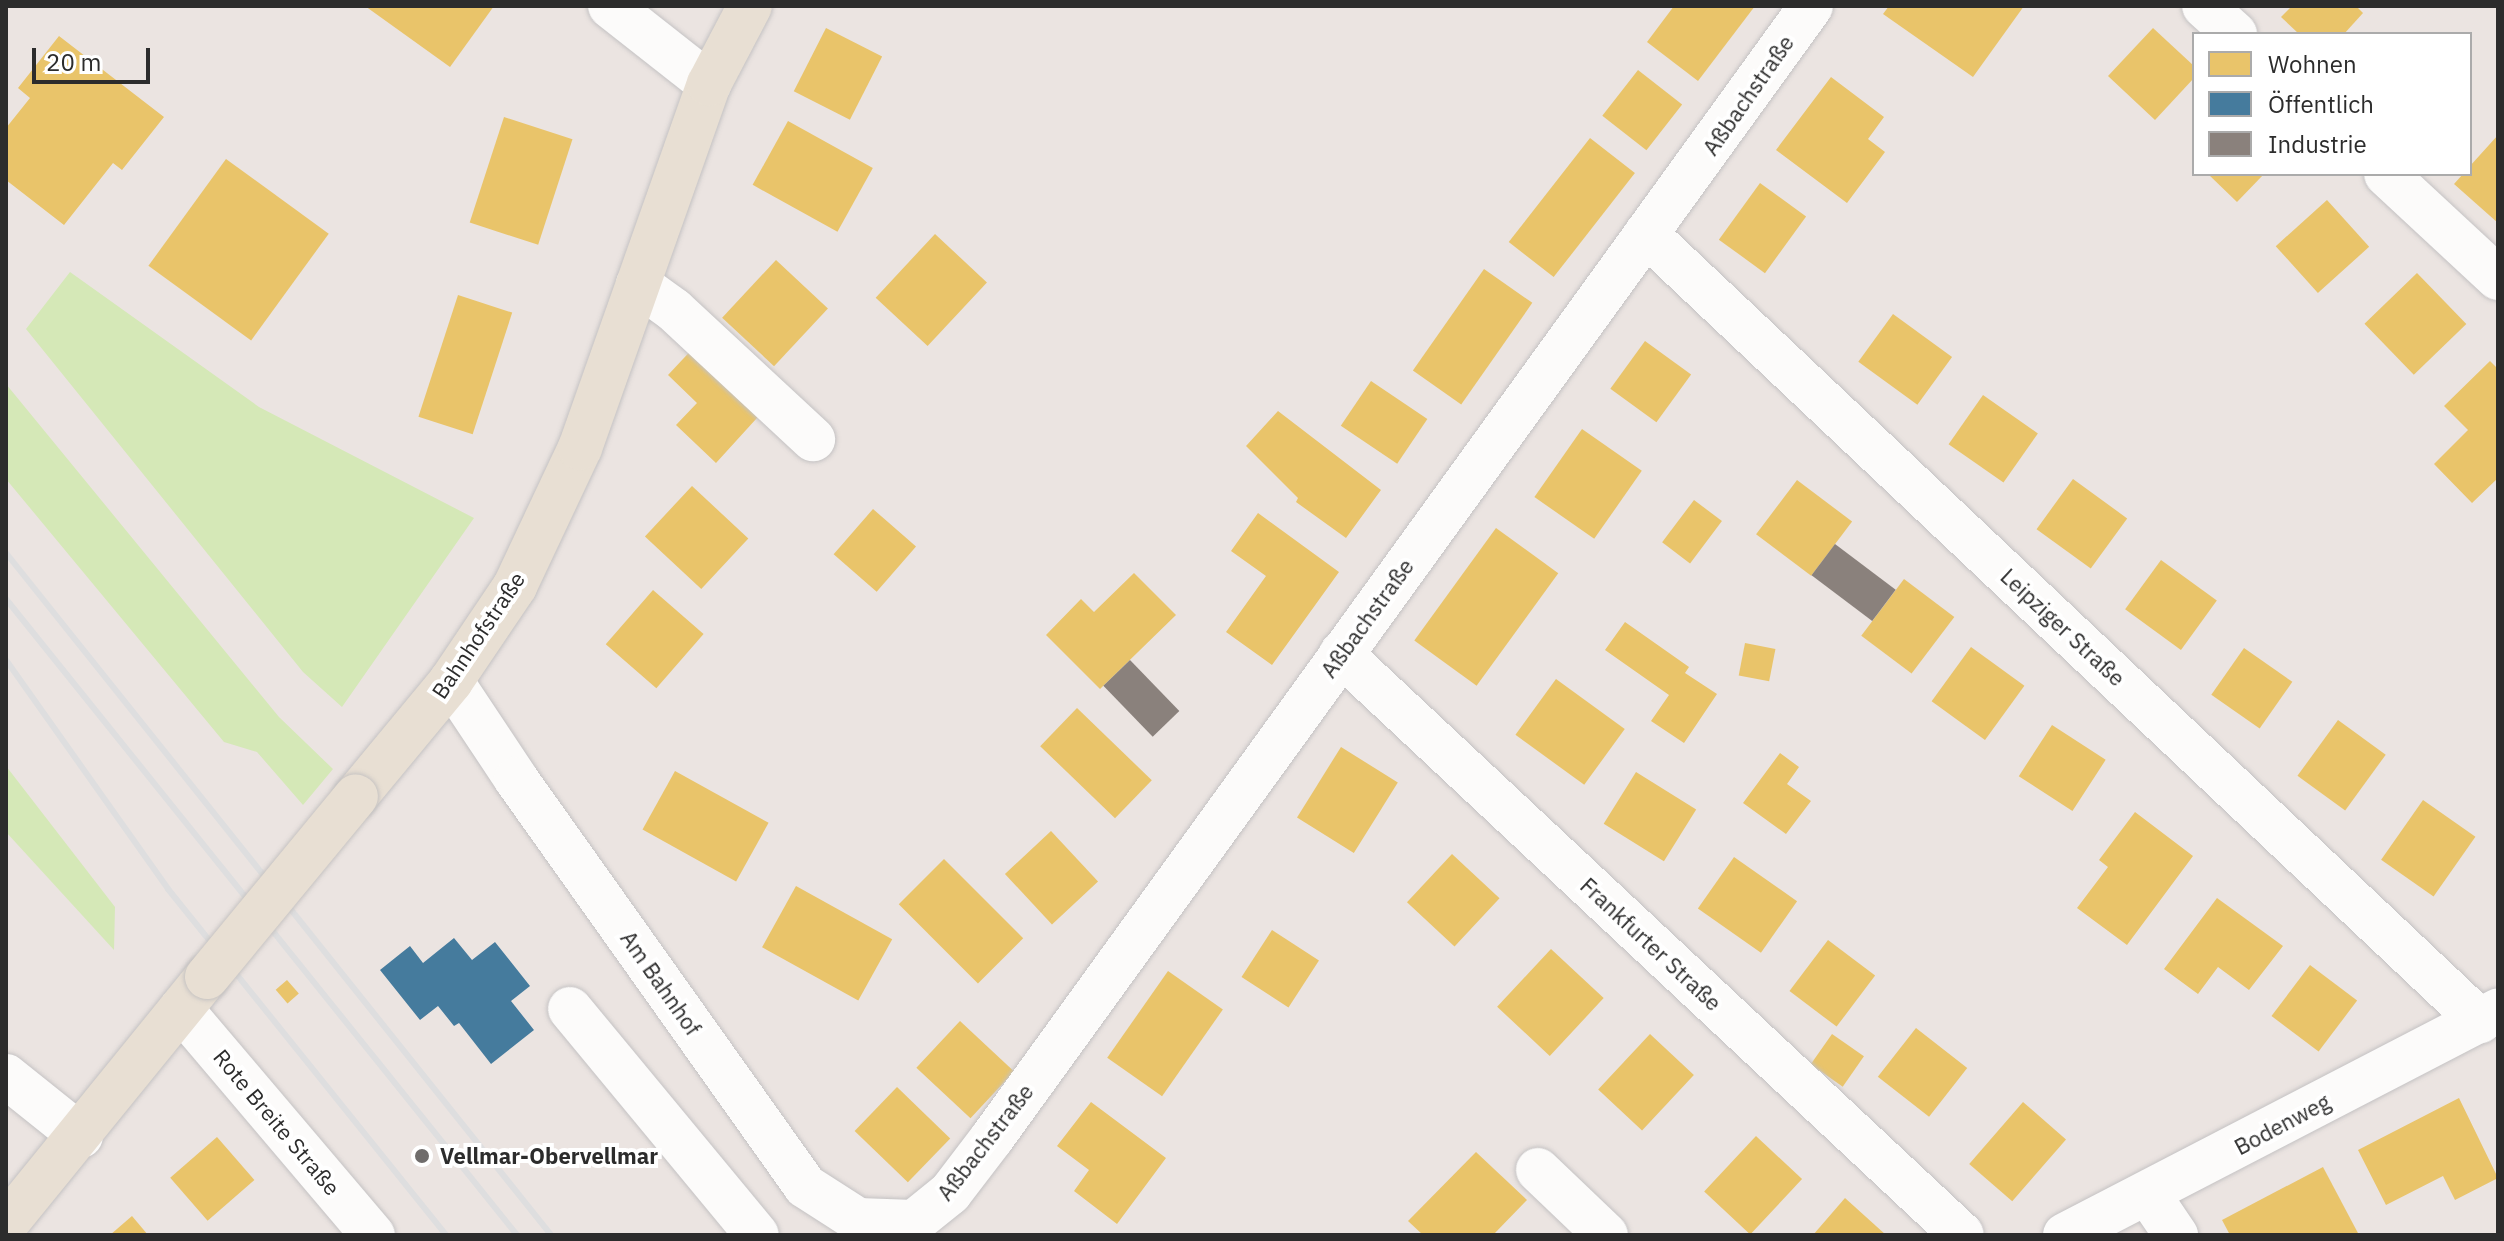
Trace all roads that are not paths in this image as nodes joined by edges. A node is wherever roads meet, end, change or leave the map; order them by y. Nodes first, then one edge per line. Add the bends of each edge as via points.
1 (610, 6) edge
2 (750, 6) edge
3 (1811, 6) edge
4 (2204, 6) edge
5 (2233, 32) edge
6 (709, 84) junction
7 (2388, 176) edge
8 (1646, 234) junction
9 (2498, 278) edge
10 (638, 284) junction
11 (813, 439) dead end
12 (1341, 654) junction
13 (451, 681) junction
14 (194, 993) junction
15 (570, 1009) dead end
16 (2489, 1016) edge
17 (6, 1076) edge
18 (81, 1136) junction
19 (1538, 1170) dead end
20 (2148, 1194) junction
21 (914, 1222) joint
22 (6, 1224) edge
23 (849, 1225) edge
24 (373, 1235) edge
25 (757, 1235) edge
26 (1606, 1235) edge
27 (1962, 1235) edge
28 (2065, 1235) edge
29 (2176, 1235) edge

1 - 6 street
2 - 6 main road, Bahnhofstraße
3 - 8 street, Aßbachstraße
4 - 5 street
6 - 10 main road, Bahnhofstraße
7 - 9 street
8 - 12 street, Aßbachstraße
8 - 16 street, Leipziger Straße
10 - 11 street via 674,310
10 - 13 main road, Bahnhofstraße via 580,448 515,586
12 - 21 street, Aßbachstraße via 992,1138 950,1193
12 - 27 street, Frankfurter Straße
13 - 14 main road, Bahnhofstraße, bridge
13 - 23 street, Am Bahnhof via 805,1186
14 - 18 main road, Bahnhofstraße
14 - 24 street, Rote Breite Straße
15 - 25 street
16 - 20 street, Bodenweg
17 - 18 street
18 - 22 main road, Bahnhofstraße
19 - 26 street
20 - 28 street, Bodenweg
20 - 29 street
21 - 23 street, Am Bahnhof

